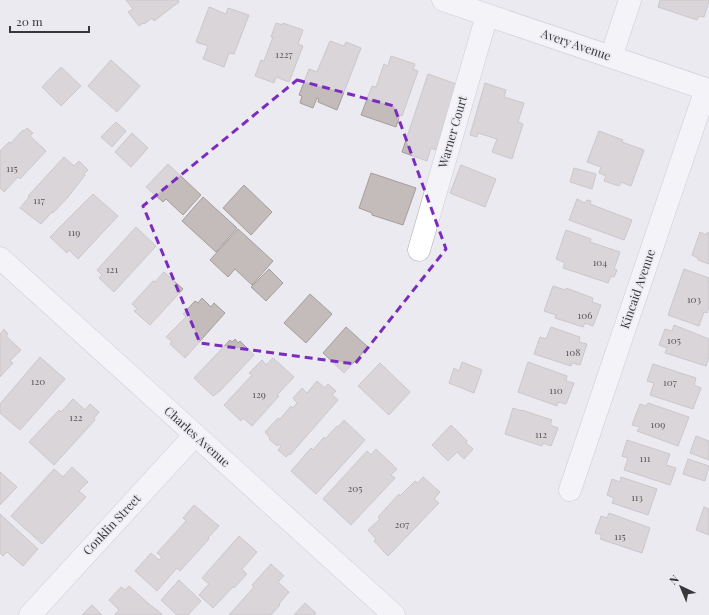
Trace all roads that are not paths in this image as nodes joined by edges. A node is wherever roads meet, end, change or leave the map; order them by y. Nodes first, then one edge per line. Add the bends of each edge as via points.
1 (443, 0) edge
2 (630, 0) edge
3 (487, 15) junction
4 (612, 57) junction
5 (708, 89) edge
6 (419, 250) dead end
7 (0, 258) edge
8 (195, 435) junction
9 (570, 490) dead end
10 (30, 615) edge
11 (394, 615) edge

1 - 3 street, Avery Avenue
2 - 4 street
3 - 4 street, Avery Avenue
3 - 6 street, Warner Court
4 - 5 street, Avery Avenue
5 - 9 street, Kincaid Avenue
7 - 8 street, Charles Avenue
8 - 10 street, Conklin Street
8 - 11 street, Charles Avenue

